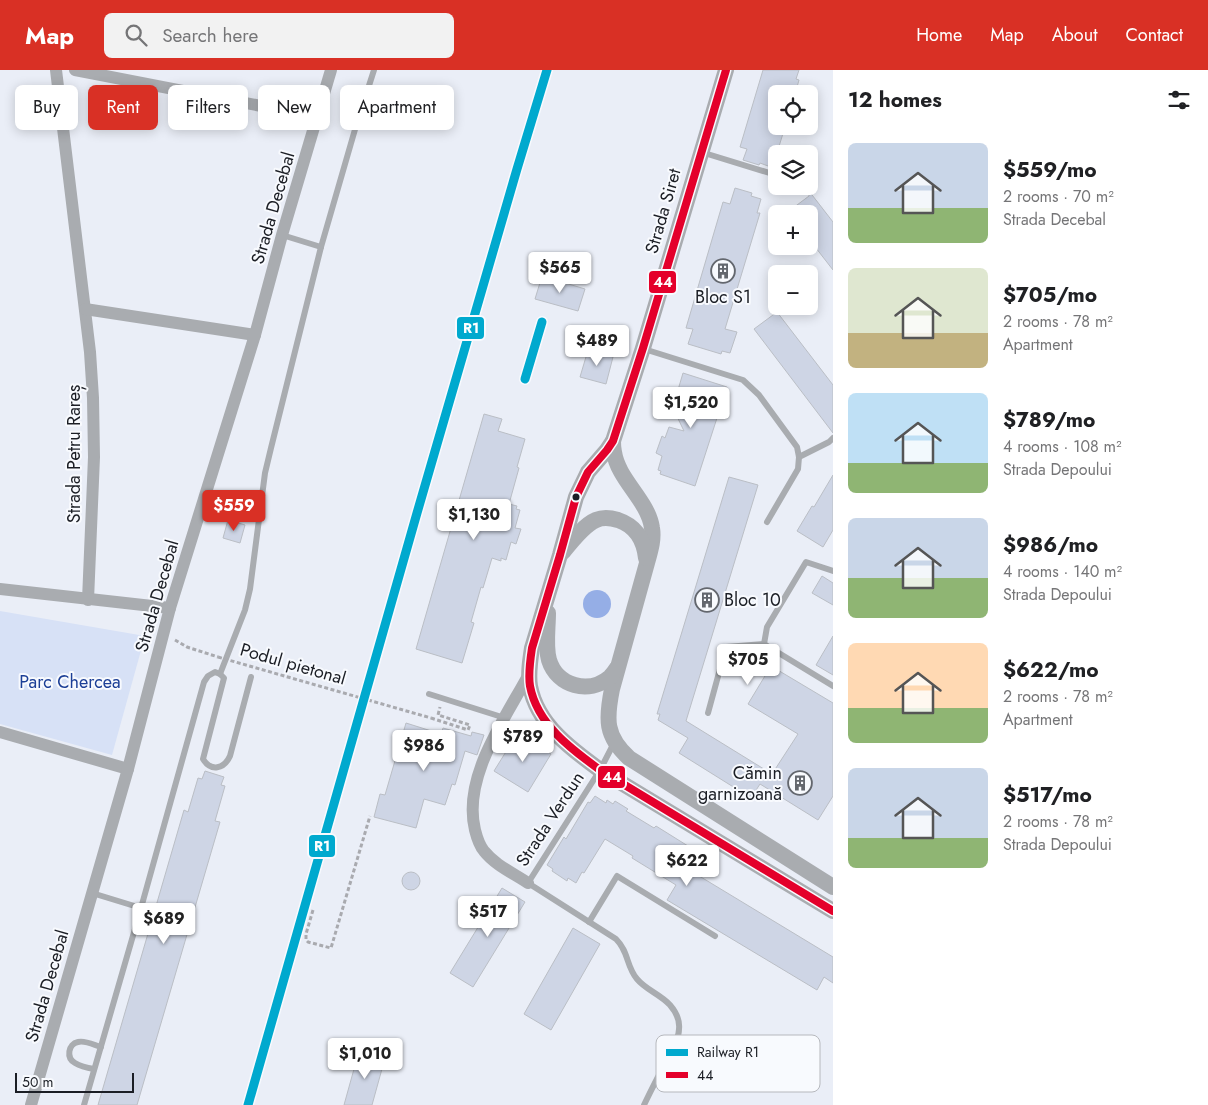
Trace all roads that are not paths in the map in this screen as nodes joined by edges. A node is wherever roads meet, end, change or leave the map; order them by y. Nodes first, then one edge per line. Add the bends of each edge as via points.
1 (56, 70) edge
2 (75, 70) edge
3 (331, 70) edge
4 (374, 70) edge
5 (726, 70) edge
6 (327, 85) edge
7 (258, 105) edge
8 (314, 130) edge
9 (701, 152) junction
10 (768, 173) edge
11 (282, 235) junction
12 (321, 247) junction
13 (85, 309) junction
14 (255, 335) junction
15 (643, 348) junction
16 (833, 438) edge
17 (613, 440) junction
18 (799, 457) junction
19 (768, 522) dead end
20 (560, 555) junction
21 (647, 563) junction
22 (833, 571) edge
23 (0, 589) edge
24 (547, 598) junction
25 (88, 600) junction
26 (170, 608) junction
27 (764, 644) junction
28 (618, 666) junction
29 (220, 674) junction
30 (529, 674) junction
31 (251, 677) dead end
32 (833, 686) edge
33 (429, 694) dead end
34 (708, 713) dead end
35 (505, 718) junction
36 (0, 732) edge
37 (614, 742) junction
38 (128, 768) junction
39 (600, 770) junction
40 (528, 882) junction
41 (830, 882) edge
42 (92, 893) junction
43 (141, 908) junction
44 (833, 911) edge
45 (589, 922) junction
46 (715, 936) dead end
47 (678, 1035) edge
48 (101, 1047) junction
49 (94, 1069) junction
50 (656, 1082) edge
51 (31, 1105) edge
52 (84, 1105) edge
53 (644, 1105) edge

1 - 13 street, Strada Petru Rareș
2 - 7 street
3 - 6 street, Strada Decebal
4 - 12 lane
5 - 9 street, Strada Siret
8 - 11 street, Strada Decebal
9 - 10 lane
9 - 15 street, Strada Siret
11 - 12 lane
11 - 14 street, Strada Decebal
12 - 29 lane via 267,466 250,589
13 - 14 street
13 - 25 street, Strada Petru Rareș via 94,398
14 - 26 street, Strada Decebal
15 - 17 street, Strada Siret
15 - 18 lane via 744,380 786,432
16 - 18 lane
17 - 20 street, Strada Siret via 581,484
17 - 21 street via 615,459 646,511 652,528
18 - 19 lane via 798,469
20 - 21 street, Strada Siret via 596,519 613,518 637,532 645,548
20 - 24 street, Strada Siret
21 - 28 street
22 - 27 lane via 806,562 767,627
23 - 25 street
24 - 28 street, Strada Siret via 549,658 552,668 562,680 576,685 594,685 610,677
24 - 30 street, Strada Siret via 532,648
25 - 26 street
26 - 38 street, Strada Decebal
27 - 32 lane
27 - 34 lane via 726,647
28 - 37 street via 608,709 609,729
29 - 31 lane via 224,678 223,685 203,759 210,766 218,767 230,756
29 - 43 lane via 211,674 204,682
30 - 35 street
30 - 39 street, Strada Siret via 538,710 548,724 575,752
33 - 35 lane
35 - 40 street via 477,776 474,824 479,844 489,857
36 - 38 street
37 - 39 lane, Strada Verdun
37 - 41 street via 629,758
38 - 42 street, Strada Decebal
39 - 40 lane, Strada Verdun
39 - 44 street, Strada Siret
40 - 45 lane, Strada Verdun
42 - 43 lane
42 - 51 street, Strada Decebal
43 - 48 lane
45 - 46 lane via 617,876
45 - 47 lane, Strada Verdun via 622,944 634,976 676,1013
48 - 49 lane
48 - 49 lane via 80,1041 69,1050 72,1062
49 - 52 lane
50 - 53 lane, Strada Verdun

